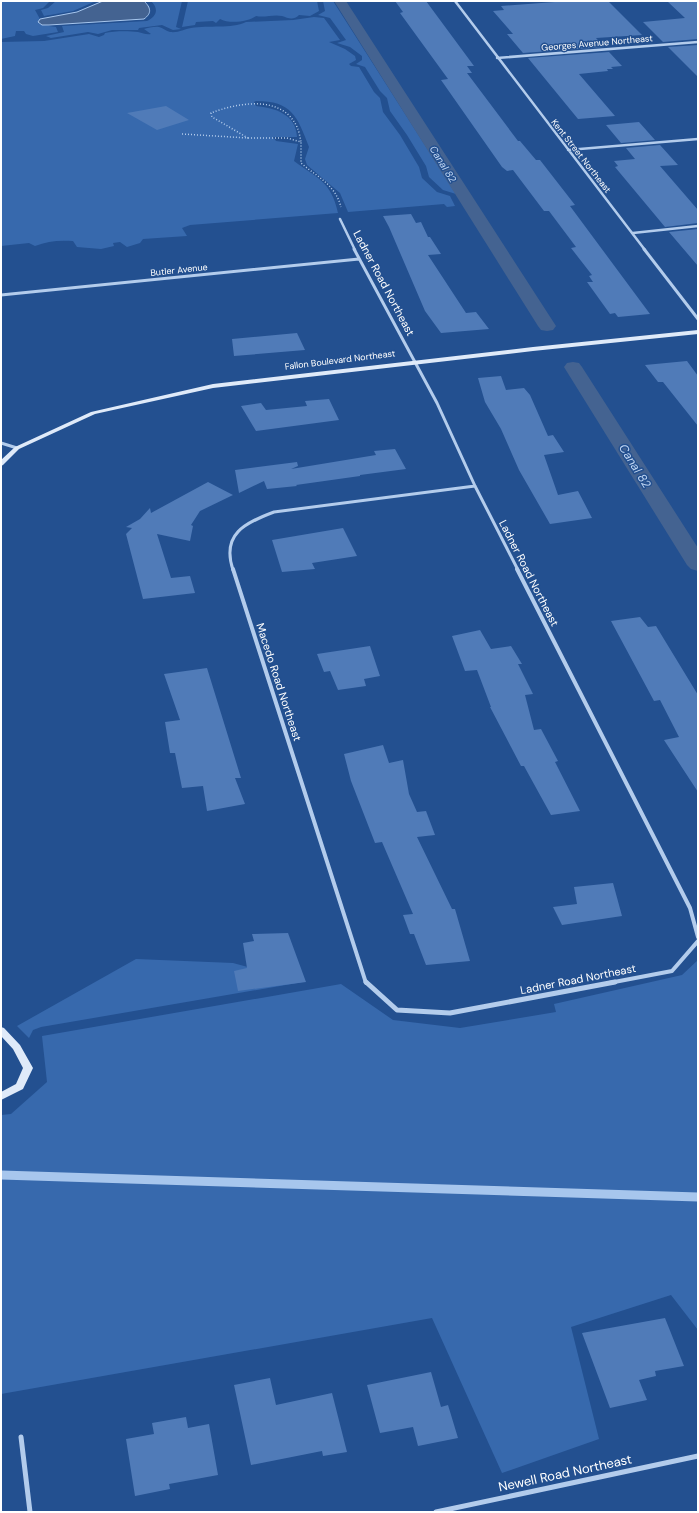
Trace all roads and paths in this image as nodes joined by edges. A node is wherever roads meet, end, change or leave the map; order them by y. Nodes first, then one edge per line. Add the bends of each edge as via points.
1 (455, 1) edge
2 (698, 42) edge
3 (497, 58) junction
4 (182, 134) dead end
5 (248, 138) junction
6 (698, 139) edge
7 (301, 142) junction
8 (568, 150) junction
9 (340, 219) joint
10 (698, 226) edge
11 (633, 233) junction
12 (359, 259) junction
13 (1, 295) edge
14 (698, 319) edge
15 (698, 332) edge
16 (415, 362) junction
17 (1, 443) edge
18 (17, 448) junction
19 (1, 464) edge
20 (475, 486) junction
21 (698, 937) edge
22 (698, 941) edge
23 (450, 1013) joint
24 (1, 1030) edge
25 (1, 1096) edge
26 (21, 1437) dead end
27 (698, 1456) edge
28 (30, 1512) edge
29 (436, 1512) edge

1 - 3 street, Kent Street Northeast
2 - 3 street, Georges Avenue Northeast
3 - 8 street, Kent Street Northeast
4 - 5 path
5 - 7 path via 288,138
5 - 7 path via 212,117 211,113 230,106 244,105 282,108 295,122
6 - 8 street
7 - 9 path via 301,163 339,194 342,211
8 - 11 street, Kent Street Northeast
9 - 12 street, Ladner Road Northeast
10 - 11 street
11 - 14 street, Kent Street Northeast
12 - 13 street, Butler Avenue
12 - 16 street, Ladner Road Northeast
15 - 16 street, Fallon Boulevard Northeast
16 - 18 street, Fallon Boulevard Northeast via 213,386 93,413
16 - 20 street, Ladner Road Northeast
17 - 18 street
18 - 19 street, Fallon Boulevard Northeast
20 - 21 street, Ladner Road Northeast via 690,908
20 - 23 street, Macedo Road Northeast via 274,512 251,520 240,528 232,540 230,561 366,983 397,1010
22 - 23 street, Ladner Road Northeast via 672,971
24 - 25 street via 17,1047 28,1068 20,1086
26 - 28 street
27 - 29 street, Newell Road Northeast

